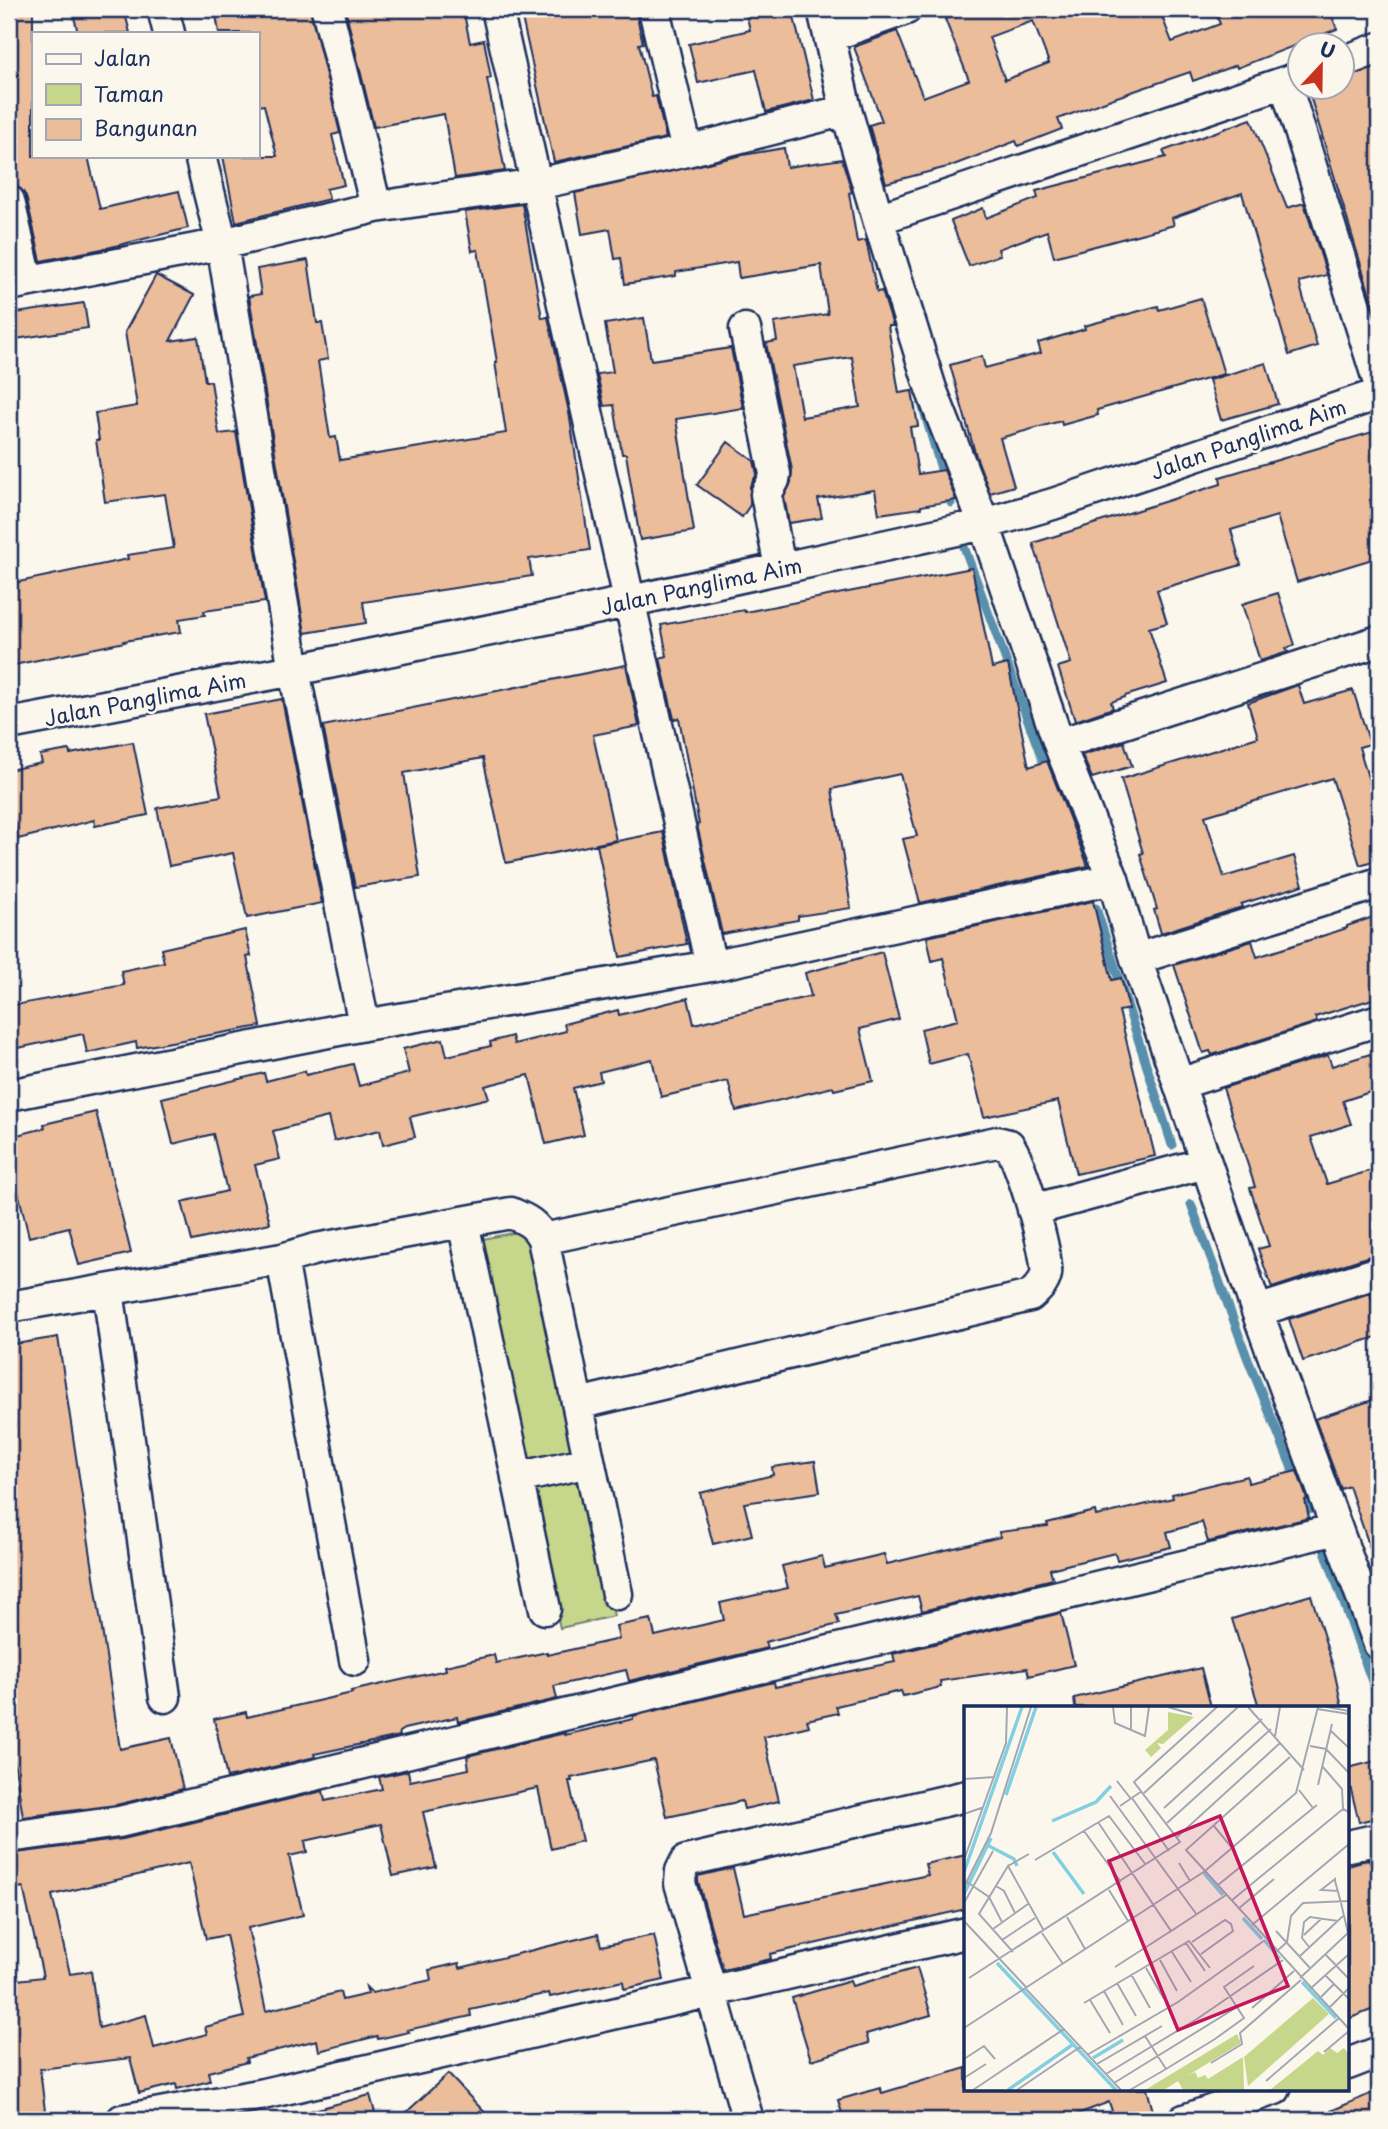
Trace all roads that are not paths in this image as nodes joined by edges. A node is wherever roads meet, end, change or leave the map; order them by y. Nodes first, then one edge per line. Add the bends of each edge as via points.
1 (163, 9) edge
2 (327, 9) edge
3 (497, 9) edge
4 (654, 9) edge
5 (906, 9) edge
6 (826, 23) edge
7 (169, 32) edge
8 (1379, 48) edge
9 (1356, 57) edge
10 (1286, 82) edge
11 (1299, 102) edge
12 (846, 110) junction
13 (687, 151) junction
14 (200, 158) edge
15 (537, 184) junction
16 (9, 201) edge
17 (376, 207) junction
18 (878, 219) junction
19 (222, 244) junction
20 (18, 283) edge
21 (746, 329) dead end
22 (1379, 383) edge
23 (1379, 394) edge
24 (984, 524) junction
25 (779, 568) junction
26 (628, 602) junction
27 (1379, 641) edge
28 (294, 670) junction
29 (9, 724) edge
30 (1059, 744) junction
31 (1113, 879) junction
32 (1379, 883) edge
33 (1136, 959) junction
34 (711, 966) junction
35 (1379, 1020) edge
36 (364, 1025) junction
37 (1179, 1084) junction
38 (9, 1095) edge
39 (1205, 1163) junction
40 (1034, 1210) junction
41 (463, 1222) junction
42 (543, 1239) junction
43 (282, 1259) junction
44 (1379, 1272) edge
45 (108, 1290) junction
46 (9, 1307) edge
47 (1257, 1311) junction
48 (578, 1404) junction
49 (589, 1462) junction
50 (516, 1478) junction
51 (1337, 1529) junction
52 (617, 1594) dead end
53 (545, 1609) dead end
54 (1379, 1644) edge
55 (355, 1661) dead end
56 (165, 1697) dead end
57 (964, 1796) edge
58 (9, 1838) edge
59 (1379, 1839) edge
60 (1350, 1846) edge
61 (964, 1933) edge
62 (712, 1990) junction
63 (1379, 2052) edge
64 (1350, 2063) edge
65 (1272, 2090) edge
66 (122, 2120) edge
67 (748, 2120) edge
68 (1184, 2120) edge

1 - 7 street
2 - 17 street
3 - 15 street
4 - 13 street
5 - 6 street
6 - 12 street
8 - 9 street
10 - 18 street
11 - 22 street
12 - 13 street
12 - 18 street
13 - 15 street
14 - 19 street
15 - 17 street
15 - 26 street
16 - 20 street
17 - 19 street
18 - 24 street via 932,389
19 - 20 street
19 - 28 street
21 - 25 street via 775,474 766,494
23 - 24 street, Jalan Panglima Aim
24 - 25 street, Jalan Panglima Aim
24 - 30 street
25 - 26 street, Jalan Panglima Aim
26 - 28 street, Jalan Panglima Aim
26 - 34 street
27 - 30 street
28 - 29 street, Jalan Panglima Aim
28 - 36 street
30 - 31 street
31 - 33 street
31 - 34 street
32 - 33 street
33 - 37 street
34 - 36 street
35 - 37 street
36 - 38 street
37 - 39 street
39 - 40 street
39 - 47 street
40 - 42 street via 1017,1156 1009,1145 997,1142
40 - 48 street via 1046,1273 1031,1296
41 - 42 street via 511,1213 530,1221
41 - 43 street
41 - 50 street
42 - 48 street
43 - 45 street
43 - 55 street
44 - 47 street
45 - 46 street
45 - 56 street
47 - 51 street
48 - 49 street
49 - 50 street
49 - 52 street
50 - 53 street
51 - 54 street
51 - 58 street via 119,1822
57 - 62 street via 685,1861 680,1883
59 - 60 street
61 - 62 street
62 - 66 street via 259,2095
62 - 67 street
63 - 64 street
65 - 68 street

